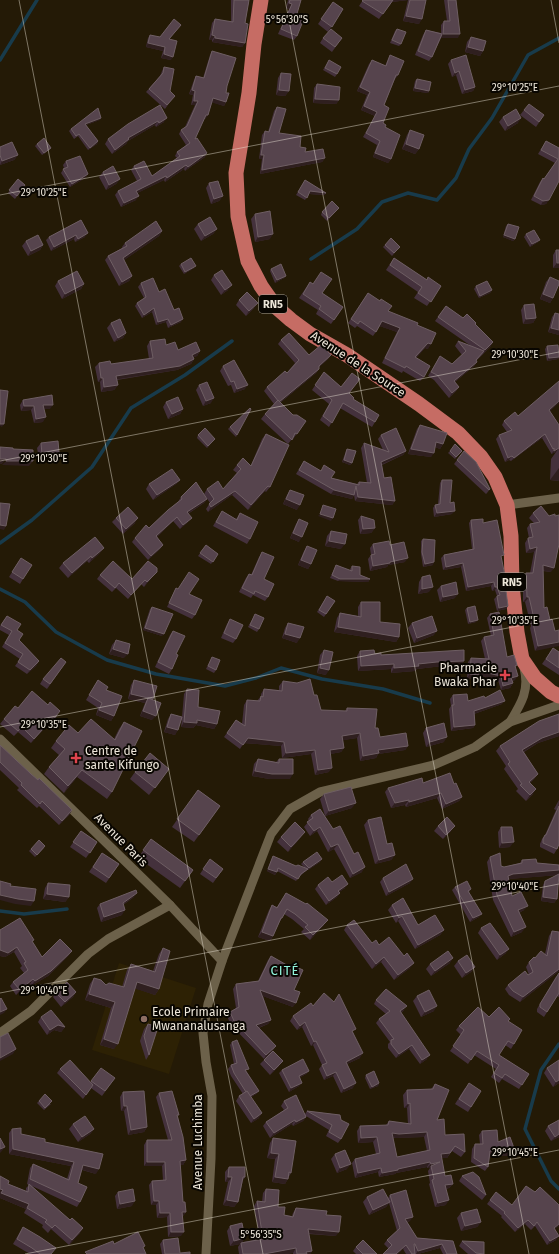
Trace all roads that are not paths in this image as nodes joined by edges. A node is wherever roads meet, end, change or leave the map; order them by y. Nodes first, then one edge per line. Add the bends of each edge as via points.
1 (261, 0) edge
2 (559, 498) edge
3 (507, 505) junction
4 (522, 659) junction
5 (559, 696) edge
6 (559, 705) edge
7 (510, 722) junction
8 (0, 739) edge
9 (170, 905) junction
10 (222, 961) junction
11 (0, 1033) edge
12 (206, 1254) edge

1 - 3 highway, Avenue de la Source / RN5 via 236,172 238,216 248,261 275,306 291,320 379,376 458,432 495,477
2 - 3 street
3 - 4 highway, Avenue de la Source / RN5 via 511,536 512,585
4 - 5 highway, Avenue de la Source / RN5 via 535,678
4 - 7 street via 527,679 525,695
6 - 7 street
7 - 10 street, Avenue Luchimba via 475,747 434,765 320,792 290,809 271,834
8 - 9 street, Avenue Paris
9 - 10 street, Avenue Paris
9 - 11 street via 88,954 31,1011
10 - 12 street, Avenue Luchimba via 208,1004 203,1033 212,1096

